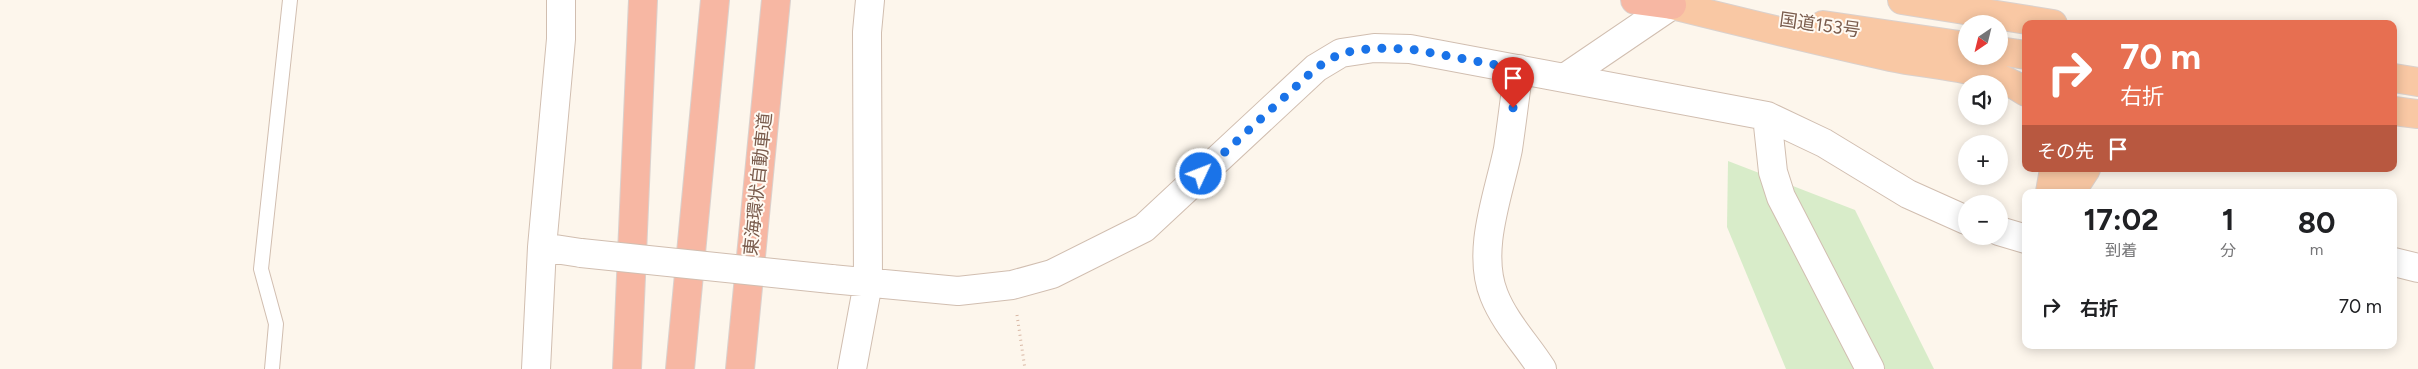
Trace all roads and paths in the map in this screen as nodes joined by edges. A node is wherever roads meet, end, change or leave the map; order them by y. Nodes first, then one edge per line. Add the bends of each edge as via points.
1 (290, 0) edge
2 (561, 0) edge
3 (643, 0) edge
4 (715, 0) edge
5 (776, 0) edge
6 (870, 0) edge
7 (1635, 0) edge
8 (1902, 0) edge
9 (1672, 5) junction
10 (2028, 20) edge
11 (1958, 45) edge
12 (2008, 52) edge
13 (2022, 54) edge
14 (1519, 69) junction
15 (1566, 77) junction
16 (2397, 78) edge
17 (2418, 82) edge
18 (2022, 89) edge
19 (2397, 111) edge
20 (2418, 114) edge
21 (1767, 116) junction
22 (2397, 123) edge
23 (2418, 125) edge
24 (2053, 172) edge
25 (2084, 172) edge
26 (2051, 189) edge
27 (2073, 189) edge
28 (1958, 216) edge
29 (2008, 233) edge
30 (2022, 237) edge
31 (542, 247) junction
32 (2397, 263) edge
33 (2418, 268) edge
34 (868, 283) junction
35 (1012, 285) junction
36 (272, 369) edge
37 (536, 369) edge
38 (627, 369) edge
39 (680, 369) edge
40 (740, 369) edge
41 (852, 369) edge
42 (1025, 369) edge
43 (1542, 369) edge
44 (1870, 369) edge

1 - 36 lane via 262,269 276,324
2 - 31 street via 561,39
3 - 38 highway
4 - 39 highway
5 - 40 highway, 東海環状自動車道
6 - 34 street via 867,32
7 - 9 highway
8 - 10 highway
9 - 11 highway, 国道153号
9 - 15 street
9 - 18 highway via 1892,57 1988,75
12 - 13 highway
14 - 15 street
14 - 35 street via 1410,49 1374,48 1341,53 1316,68 1144,228 1052,274
14 - 43 street via 1508,147 1489,240 1488,271 1494,295
15 - 21 street
16 - 17 highway
19 - 20 highway
21 - 28 street via 1824,143 1908,194
21 - 44 street via 1774,172 1781,197
22 - 23 highway
24 - 26 highway
25 - 27 highway
29 - 30 street
31 - 34 street, bridge
31 - 37 street
32 - 33 street
34 - 35 street via 958,290
34 - 41 street
35 - 42 path

